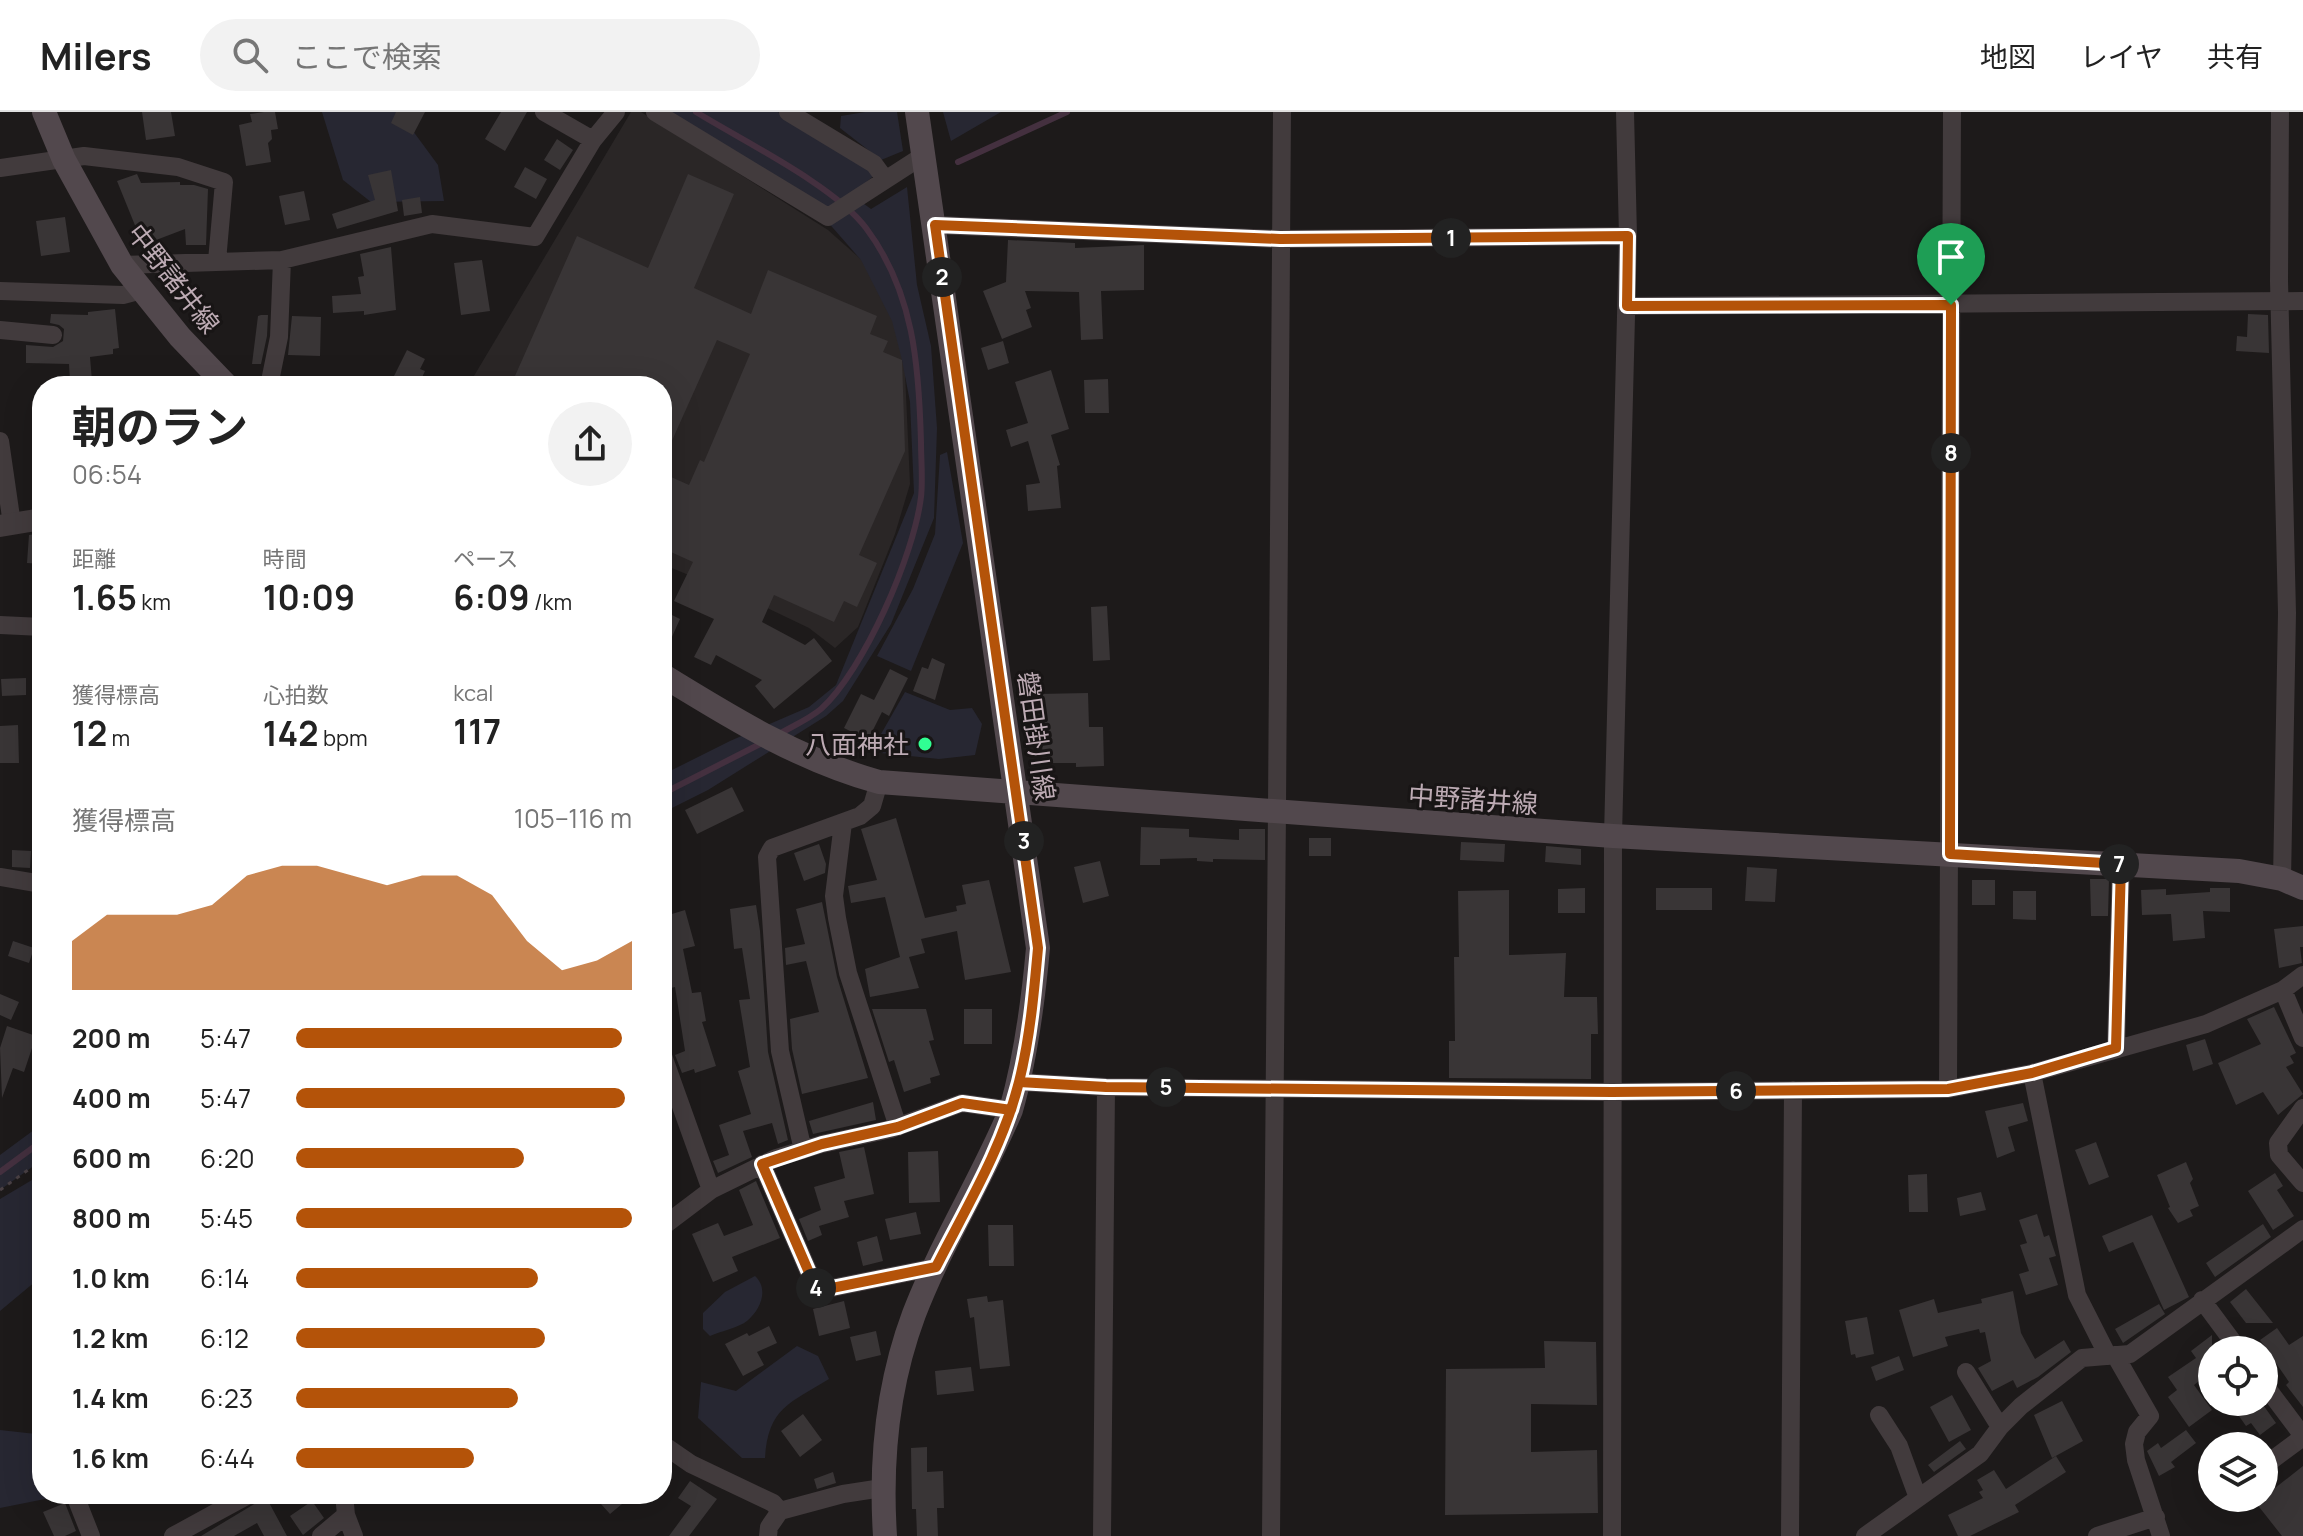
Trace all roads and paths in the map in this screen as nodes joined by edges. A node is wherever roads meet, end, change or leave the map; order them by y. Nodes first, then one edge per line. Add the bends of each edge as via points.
1 (44, 112) edge
2 (544, 112) edge
3 (616, 112) edge
4 (655, 112) edge
5 (788, 112) edge
6 (917, 112) edge
7 (1282, 112) edge
8 (1625, 112) edge
9 (1952, 112) edge
10 (2280, 112) edge
11 (593, 140) junction
12 (924, 155) junction
13 (64, 160) junction
14 (0, 168) edge
15 (885, 179) junction
16 (935, 225) junction
17 (1628, 236) junction
18 (1280, 239) junction
19 (282, 260) junction
20 (217, 261) junction
21 (122, 265) junction
22 (142, 290) junction
23 (0, 291) edge
24 (2280, 301) junction
25 (2303, 301) edge
26 (1951, 305) junction
27 (1627, 306) junction
28 (0, 330) edge
29 (53, 335) dead end
30 (217, 376) edge
31 (271, 376) edge
32 (0, 441) edge
33 (32, 521) edge
34 (6, 525) edge
35 (2295, 610) edge
36 (0, 625) edge
37 (32, 627) edge
38 (672, 681) edge
39 (879, 782) junction
40 (1018, 794) junction
41 (1276, 813) junction
42 (843, 823) junction
43 (1613, 836) junction
44 (1950, 854) junction
45 (2121, 864) junction
46 (0, 877) edge
47 (32, 882) edge
48 (2292, 884) edge
49 (2303, 975) edge
50 (2283, 990) junction
51 (2303, 1038) edge
52 (2116, 1048) junction
53 (2032, 1073) junction
54 (672, 1081) edge
55 (1019, 1082) junction
56 (1106, 1087) junction
57 (1277, 1087) junction
58 (1948, 1089) junction
59 (1793, 1090) junction
60 (1612, 1092) junction
61 (2303, 1108) edge
62 (1011, 1110) junction
63 (898, 1127) junction
64 (803, 1150) junction
65 (762, 1164) junction
66 (32, 1167) edge
67 (2303, 1183) edge
68 (0, 1190) edge
69 (711, 1190) junction
70 (672, 1219) edge
71 (2303, 1229) edge
72 (936, 1267) junction
73 (2202, 1300) junction
74 (2229, 1336) edge
75 (2112, 1356) junction
76 (1966, 1372) dead end
77 (2278, 1403) edge
78 (1879, 1415) dead end
79 (2000, 1427) junction
80 (2303, 1436) edge
81 (672, 1451) edge
82 (2278, 1455) edge
83 (882, 1488) junction
84 (1918, 1498) junction
85 (78, 1504) edge
86 (228, 1504) edge
87 (345, 1504) edge
88 (780, 1511) junction
89 (346, 1515) junction
90 (2156, 1517) junction
91 (91, 1536) edge
92 (173, 1536) edge
93 (321, 1536) edge
94 (354, 1536) edge
95 (768, 1536) edge
96 (885, 1536) edge
97 (1102, 1536) edge
98 (1271, 1536) edge
99 (1612, 1536) edge
100 (1790, 1536) edge
101 (1865, 1536) edge
102 (2097, 1536) edge
103 (2161, 1536) edge

1 - 13 main road, 中野諸井線
2 - 11 street
3 - 11 street
4 - 15 street via 828,217
5 - 15 street via 874,164
6 - 12 main road, 磐田掛川線
7 - 18 street
8 - 17 street
9 - 26 street
10 - 24 street
11 - 19 street via 535,237 432,224
12 - 15 street
12 - 16 main road, 磐田掛川線
13 - 14 street
13 - 20 street via 84,156 178,167 224,182
13 - 21 main road, 中野諸井線
16 - 18 street
16 - 40 main road, 磐田掛川線
17 - 18 street
17 - 27 street
18 - 41 street
19 - 20 street
19 - 31 street via 279,337
20 - 21 street
21 - 22 main road, 中野諸井線
22 - 23 street via 123,295
22 - 30 main road, 中野諸井線
24 - 25 street
24 - 26 street
24 - 35 street
26 - 27 street
26 - 44 street
27 - 43 street
28 - 29 street
32 - 34 street
33 - 34 street
35 - 48 street
36 - 37 street
38 - 39 main road, 中野諸井線 via 810,759
39 - 40 main road, 中野諸井線
39 - 42 street via 872,806
40 - 41 main road, 中野諸井線
40 - 55 main road, 磐田掛川線 via 1038,948
41 - 43 main road, 中野諸井線
41 - 57 street
42 - 63 street via 834,896 837,918 848,973
42 - 64 street via 772,848 767,857 780,1051
43 - 44 main road, 中野諸井線
43 - 60 street
44 - 45 main road, 中野諸井線
44 - 58 street
45 - 48 main road, 中野諸井線 via 2239,871
45 - 52 street
46 - 47 street
49 - 50 street
50 - 51 street
50 - 52 street via 2206,1024
52 - 53 street
53 - 58 street
53 - 75 street via 2077,1295
54 - 69 street
55 - 56 street
55 - 62 main road, 磐田掛川線
56 - 57 street
56 - 97 street
57 - 60 street
57 - 98 street
58 - 59 street
59 - 60 street
59 - 100 street
60 - 99 street
61 - 67 street via 2278,1143 2279,1155
62 - 63 street via 962,1103
62 - 72 main road, 磐田掛川線
63 - 64 street
64 - 65 street
65 - 69 street
65 - 72 street via 817,1291
66 - 68 path
69 - 70 street
71 - 73 street
72 - 83 main road, 磐田掛川線 via 897,1367
73 - 74 street
73 - 75 street via 2130,1354
75 - 79 street via 2082,1358
75 - 90 street via 2150,1416 2134,1444
76 - 79 street
77 - 80 street
78 - 84 street via 1899,1446
79 - 84 street via 1980,1454
80 - 82 street
81 - 88 street
83 - 88 street
83 - 96 main road, 磐田掛川線
84 - 101 street
85 - 91 street
86 - 92 street
87 - 89 street
88 - 95 street
89 - 93 street
89 - 94 street
90 - 102 street
90 - 103 street

